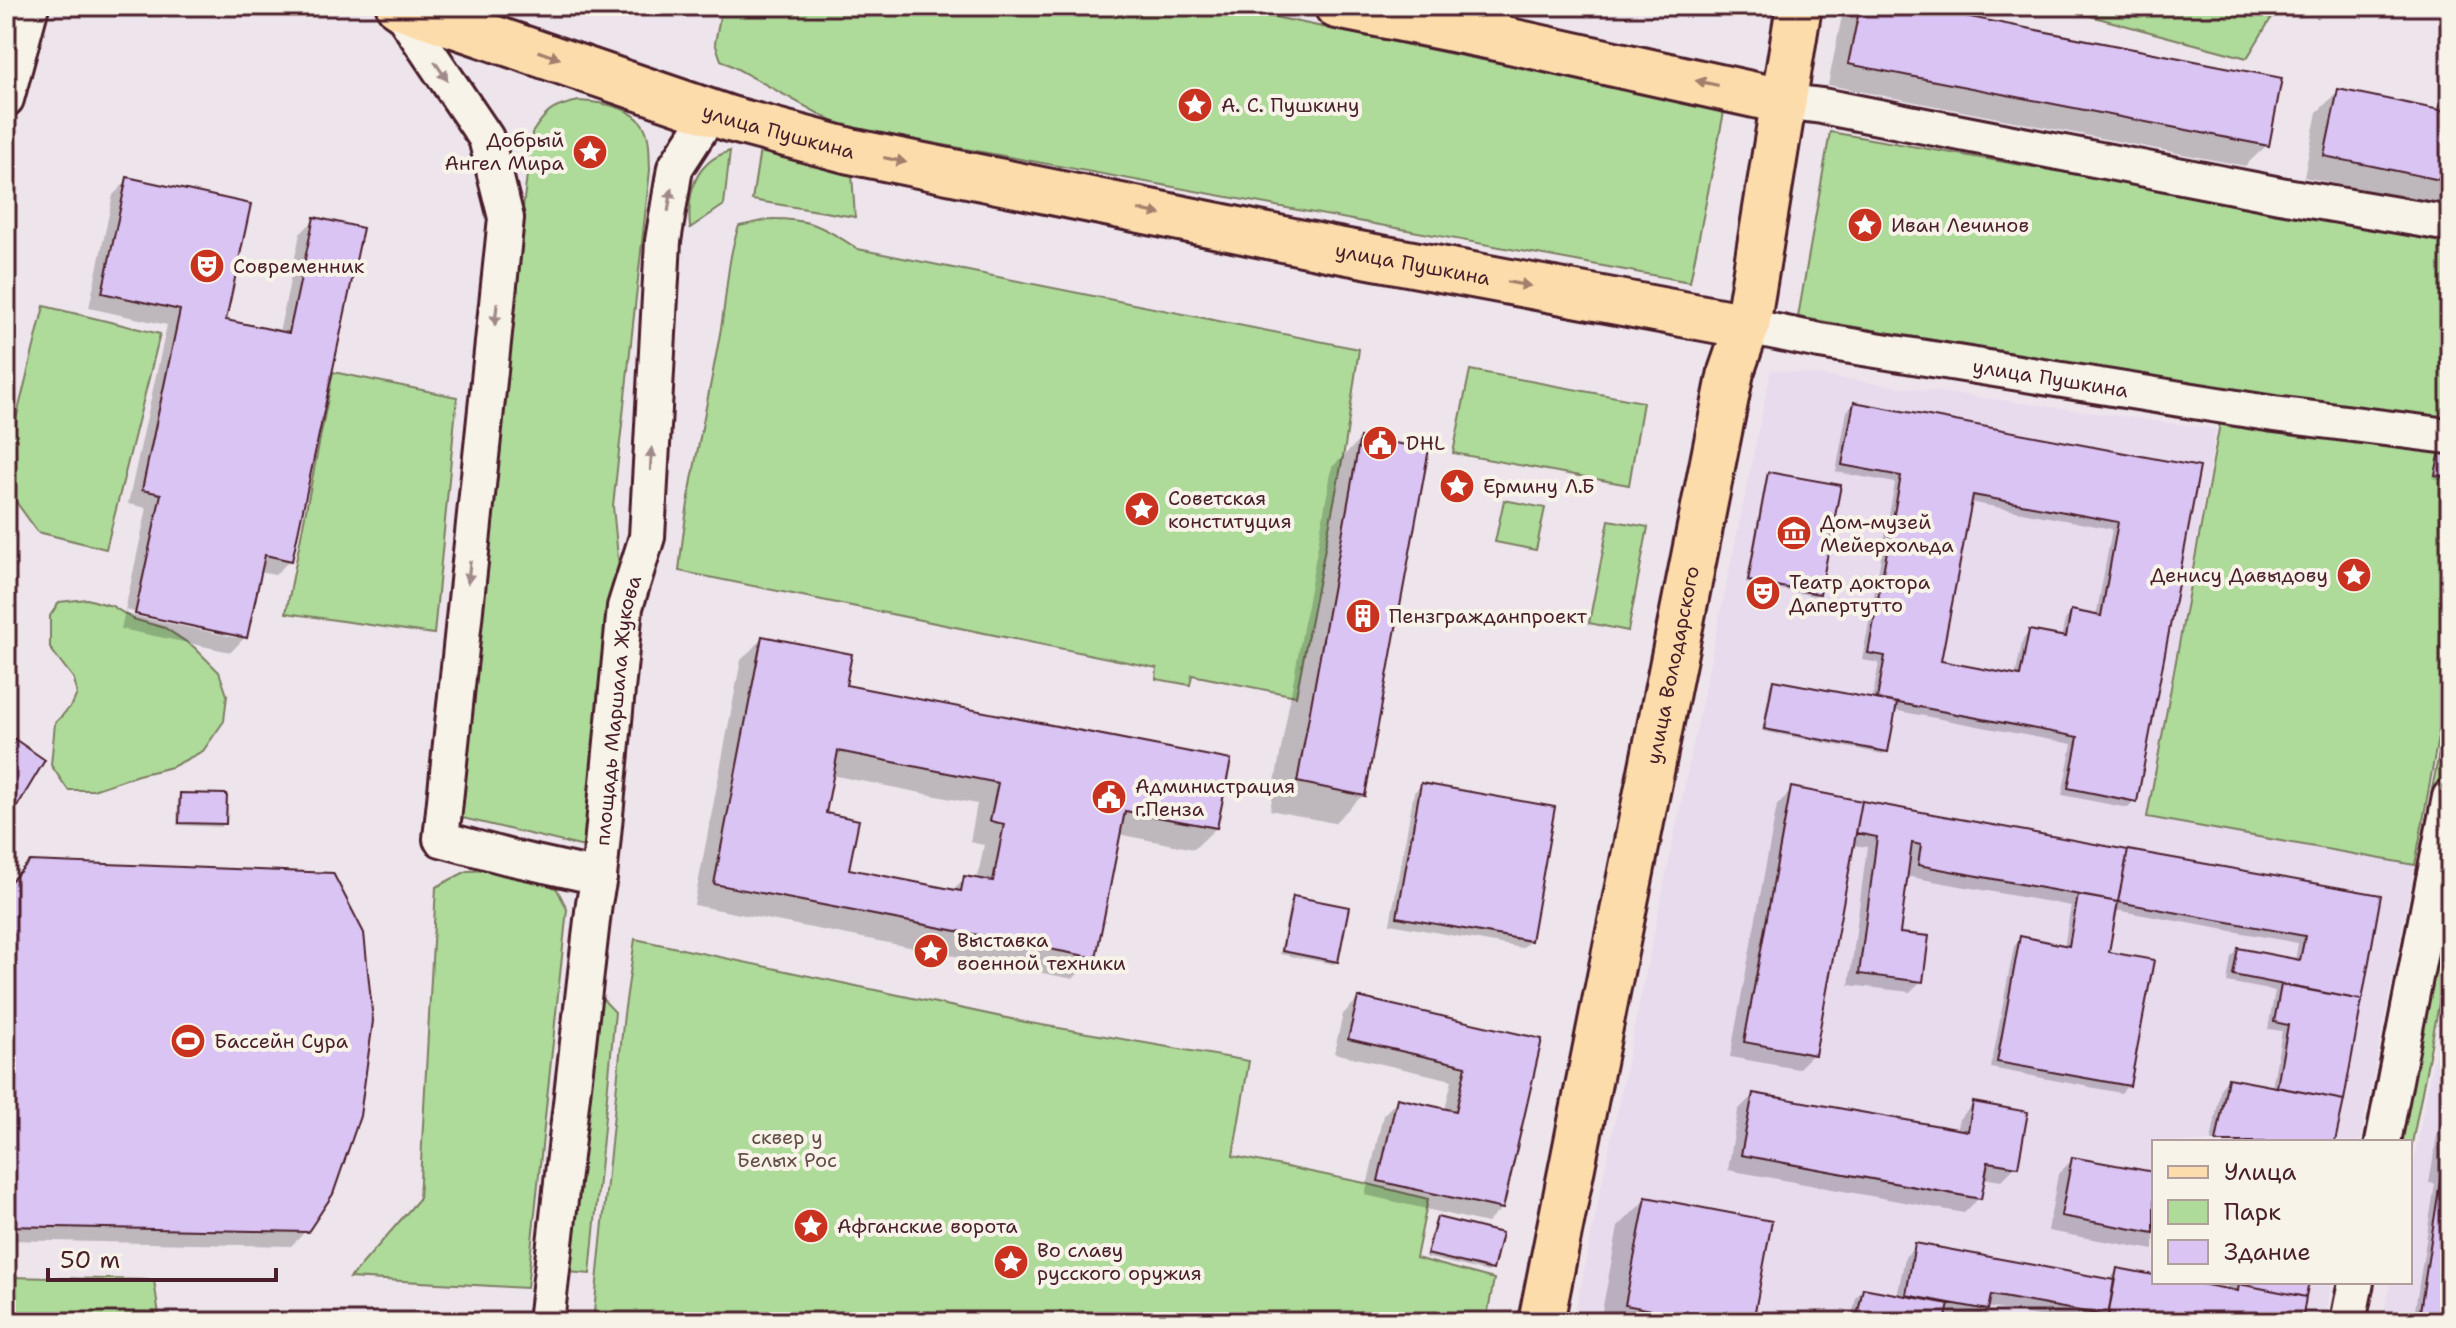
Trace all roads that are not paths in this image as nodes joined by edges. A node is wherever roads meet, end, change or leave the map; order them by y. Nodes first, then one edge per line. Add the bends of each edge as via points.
1 (31, 6) edge
2 (398, 6) edge
3 (1337, 6) edge
4 (1799, 6) edge
5 (460, 13) edge
6 (1493, 21) edge
7 (6, 99) edge
8 (1782, 101) junction
9 (712, 111) junction
10 (2450, 224) edge
11 (1747, 326) junction
12 (2448, 436) dead end
13 (2450, 797) edge
14 (599, 877) junction
15 (2383, 1140) edge
16 (2356, 1284) edge
17 (546, 1322) edge
18 (1541, 1322) edge
19 (2348, 1322) edge

1 - 7 street
2 - 5 main road, улица Пушкина
2 -> 14 street via 486,138 506,218 441,839
3 - 6 main road
4 - 8 main road, улица Володарского
5 -> 9 main road, улица Пушкина
8 -> 6 main road
8 - 10 street
8 - 11 main road, улица Володарского
9 -> 11 main road, улица Пушкина via 850,151
14 -> 9 street, площадь Маршала Жукова via 625,607 647,537 663,241 675,168
11 - 12 street, улица Пушкина via 2274,414
11 - 18 main road, улица Володарского via 1731,372
13 - 15 street
14 - 17 street, площадь Маршала Жукова
16 - 19 street

